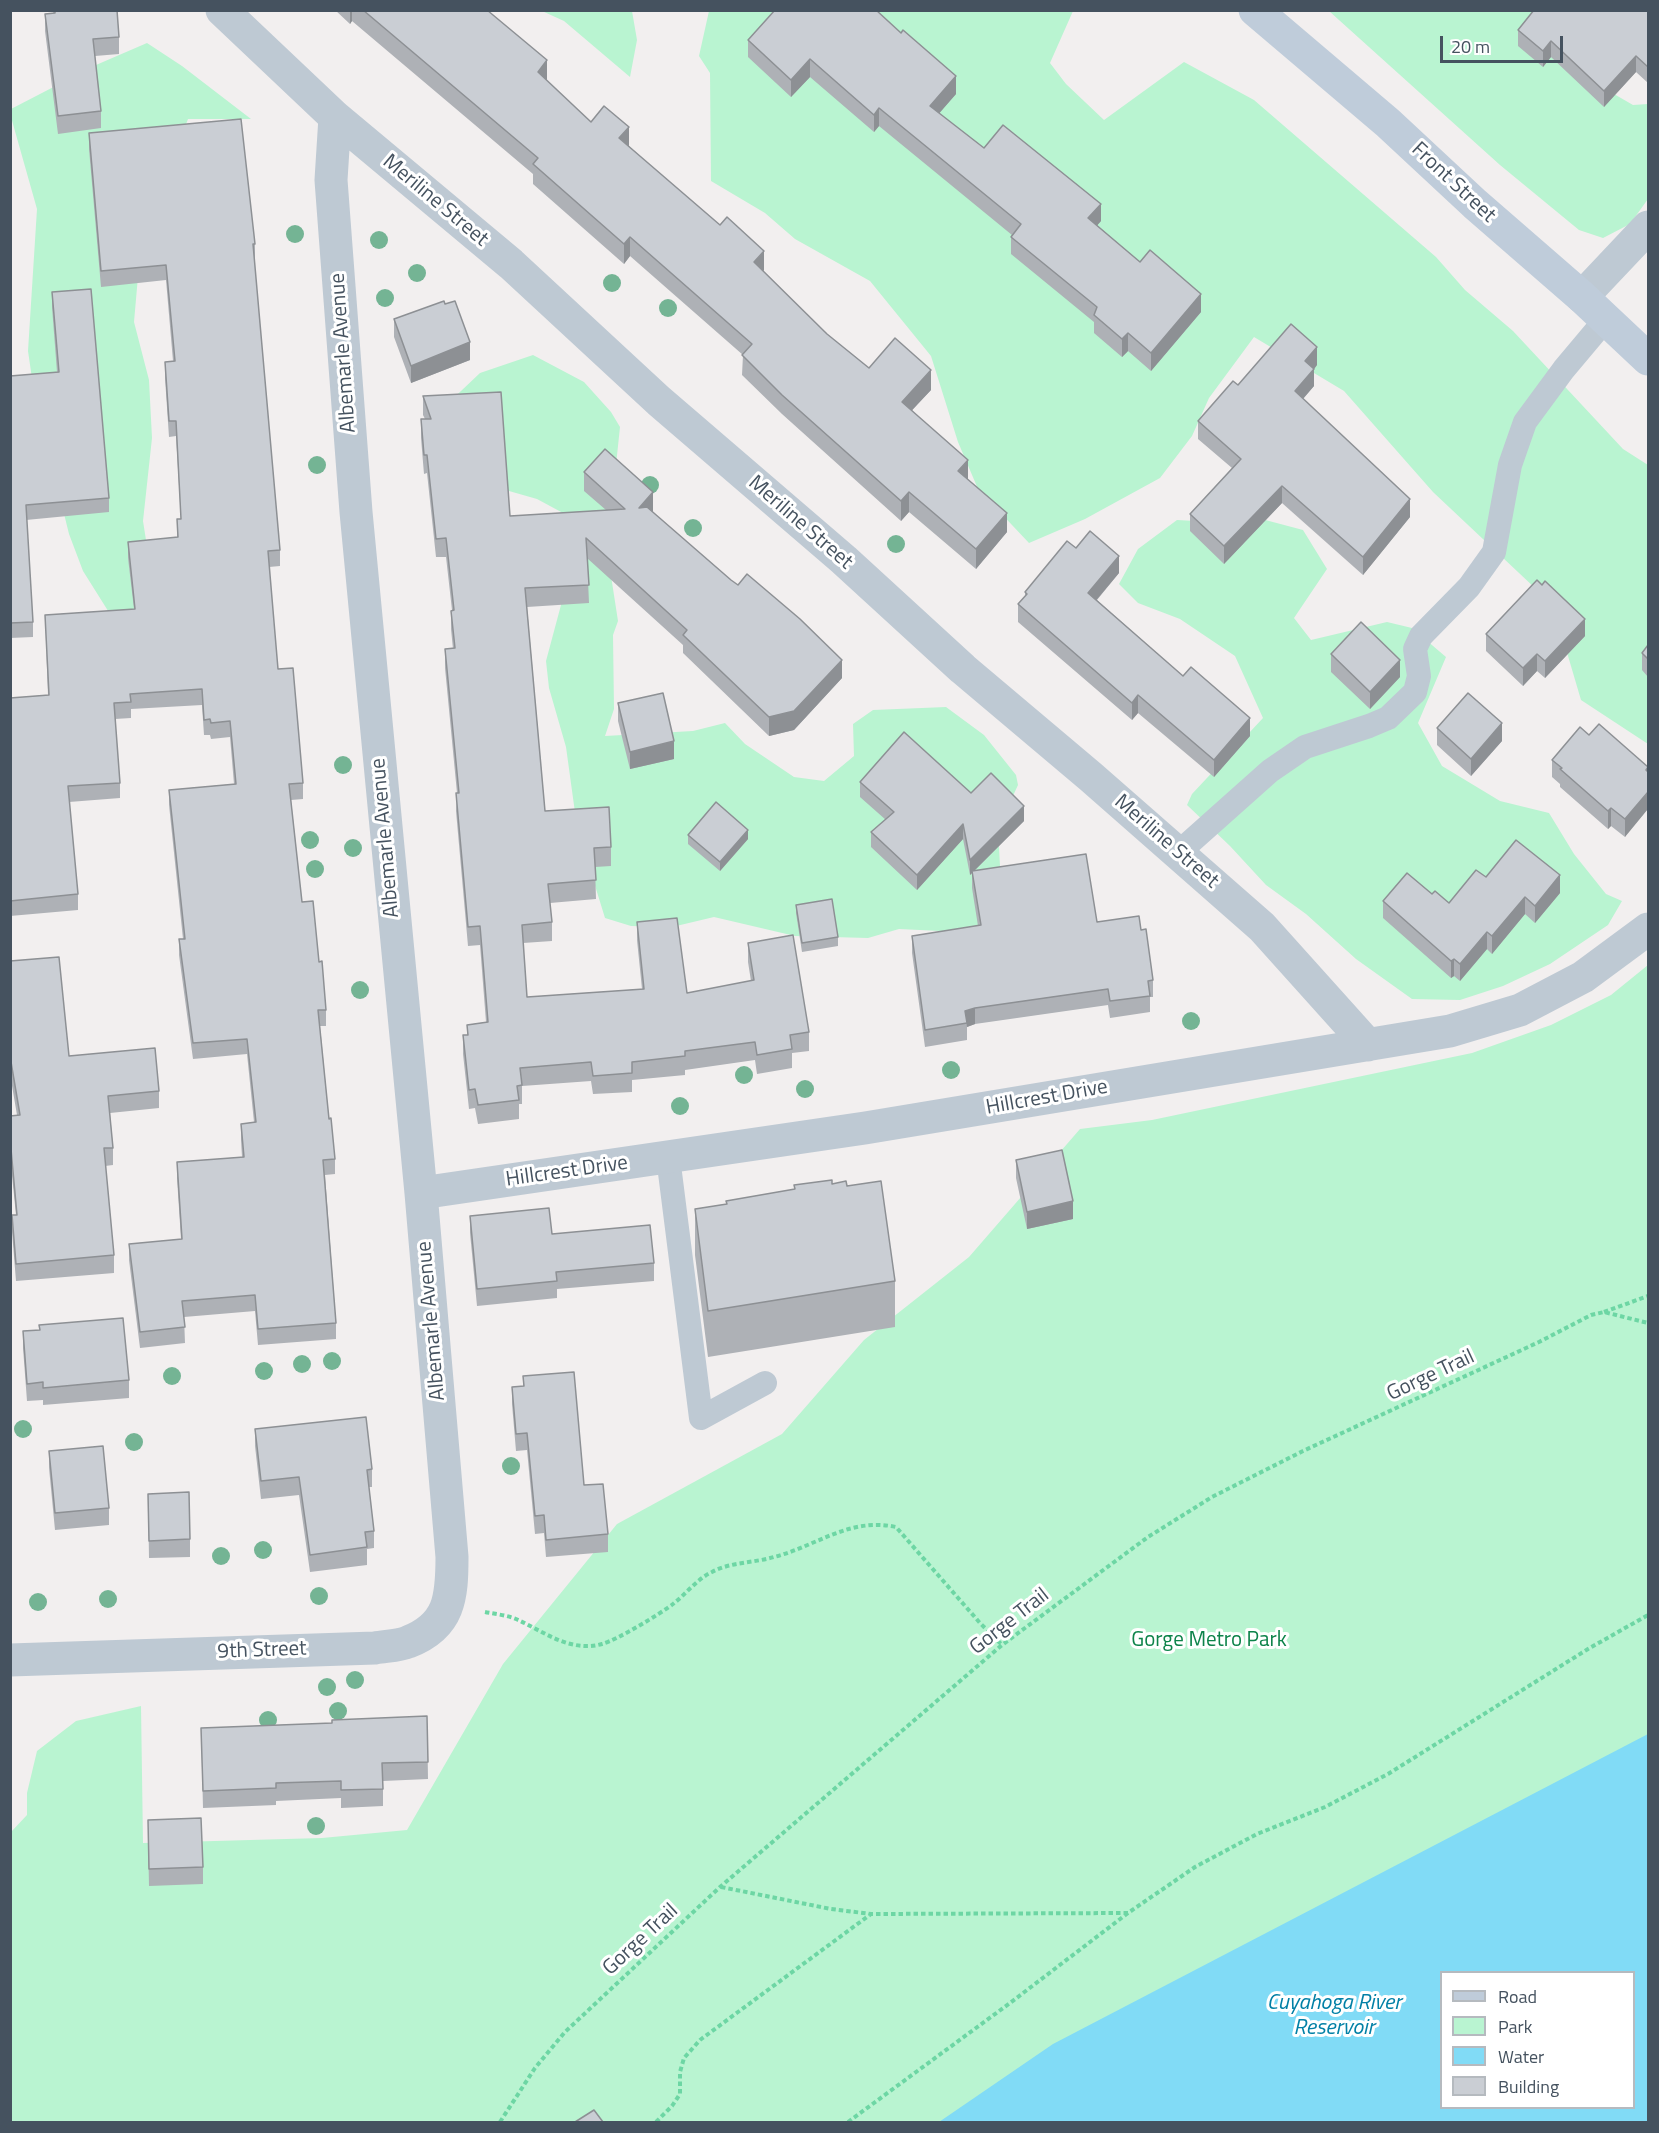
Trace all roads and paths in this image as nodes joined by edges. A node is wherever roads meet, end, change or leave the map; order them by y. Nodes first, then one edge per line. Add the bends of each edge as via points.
1 (222, 10) edge
2 (1255, 10) edge
3 (335, 117) junction
4 (1648, 227) edge
5 (1582, 297) junction
6 (1606, 319) junction
7 (1648, 359) edge
8 (1178, 854) junction
9 (1648, 929) edge
10 (1368, 1045) junction
11 (668, 1157) junction
12 (421, 1193) junction
13 (1648, 1296) edge
14 (1604, 1312) junction
15 (1648, 1323) edge
16 (765, 1383) dead end
17 (452, 1557) joint
18 (449, 1605) junction
19 (1648, 1615) edge
20 (1002, 1645) junction
21 (10, 1660) edge
22 (720, 1887) junction
23 (1128, 1912) junction
24 (871, 1914) junction
25 (500, 2122) edge
26 (656, 2122) edge
27 (848, 2122) edge

1 - 3 street, Meriline Street
2 - 5 main road, Front Street
3 - 8 street, Meriline Street via 511,264 659,401
3 - 12 street, Albemarle Avenue via 331,180 356,512
4 - 5 street
5 - 6 main road, Front Street
6 - 7 main road, Front Street
6 - 8 lane via 1525,422 1510,465 1494,552 1469,587 1421,636 1414,649 1419,676 1415,692 1388,717 1305,747 1270,771
8 - 10 street, Meriline Street via 1262,927
9 - 10 street, Hillcrest Drive via 1583,977 1521,1010 1450,1031
10 - 11 street, Hillcrest Drive
11 - 12 street, Hillcrest Drive
11 - 16 lane via 701,1418
12 - 17 street, Albemarle Avenue
13 - 14 path, Gorge Trail
14 - 15 path
14 - 20 path, Gorge Trail via 1212,1497 1148,1537
17 - 18 street, 9th Street
18 - 20 path via 513,1618 557,1641 602,1644 672,1605 720,1568 774,1557 844,1529 882,1524 896,1527
18 - 21 street, 9th Street via 431,1630 407,1643 375,1648
19 - 23 path via 1388,1774 1325,1807 1226,1849
20 - 22 path, Gorge Trail
22 - 24 path via 831,1910
22 - 25 path, Gorge Trail via 565,2032 535,2068
23 - 24 path
23 - 27 path
24 - 26 path via 700,2040 684,2058 680,2094

